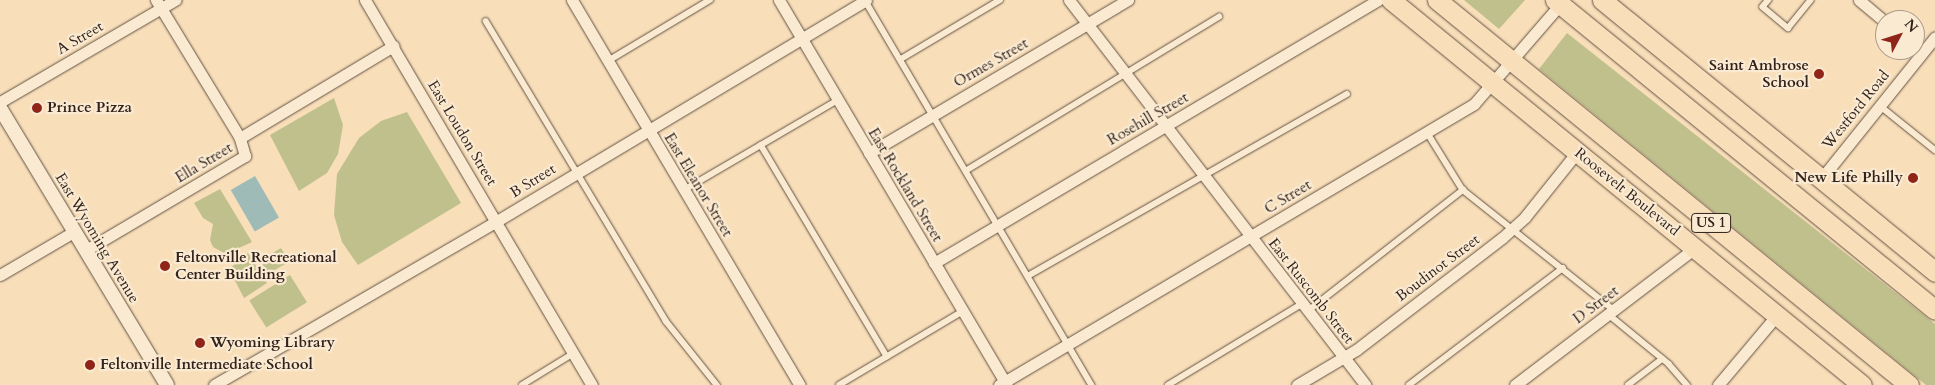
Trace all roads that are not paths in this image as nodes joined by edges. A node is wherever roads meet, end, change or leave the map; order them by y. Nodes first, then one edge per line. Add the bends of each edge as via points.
1 (175, 0) edge
2 (365, 0) edge
3 (572, 0) edge
4 (710, 0) edge
5 (779, 0) edge
6 (866, 0) edge
7 (1000, 0) edge
8 (1069, 0) edge
9 (1128, 0) edge
10 (1378, 0) edge
11 (1391, 0) edge
12 (1437, 0) edge
13 (1602, 0) edge
14 (1769, 0) edge
15 (1811, 0) edge
16 (1559, 1) edge
17 (1865, 2) edge
18 (159, 4) edge
19 (1875, 12) edge
20 (1219, 17) dead end
21 (486, 21) dead end
22 (1088, 24) junction
23 (801, 38) junction
24 (393, 46) junction
25 (901, 59) junction
26 (1912, 60) edge
27 (608, 61) junction
28 (1512, 61) junction
29 (1125, 74) junction
30 (1493, 84) junction
31 (1347, 94) dead end
32 (838, 100) junction
33 (0, 102) edge
34 (1879, 104) junction
35 (0, 108) edge
36 (934, 114) junction
37 (1164, 127) junction
38 (648, 130) junction
39 (1427, 132) junction
40 (240, 138) junction
41 (761, 145) junction
42 (1935, 150) edge
43 (1577, 152) junction
44 (869, 153) junction
45 (966, 170) junction
46 (577, 172) junction
47 (1202, 176) junction
48 (1821, 179) junction
49 (684, 190) junction
50 (1463, 190) junction
51 (497, 221) junction
52 (998, 224) junction
53 (1514, 228) junction
54 (74, 231) junction
55 (1250, 237) junction
56 (1695, 248) junction
57 (86, 250) junction
58 (934, 262) junction
59 (1563, 268) junction
60 (1935, 272) edge
61 (0, 275) edge
62 (1028, 276) junction
63 (1305, 308) junction
64 (1935, 310) edge
65 (963, 311) junction
66 (1611, 312) junction
67 (1777, 315) junction
68 (1068, 344) junction
69 (574, 353) junction
70 (887, 356) junction
71 (1344, 358) junction
72 (1662, 359) junction
73 (1003, 384) edge
74 (167, 385) edge
75 (214, 385) edge
76 (522, 385) edge
77 (592, 385) edge
78 (717, 385) edge
79 (800, 385) edge
80 (839, 385) edge
81 (1092, 385) edge
82 (1168, 385) edge
83 (1297, 385) edge
84 (1365, 385) edge
85 (1409, 385) edge
86 (1515, 385) edge
87 (1628, 385) edge
88 (1687, 385) edge
89 (1718, 385) edge
90 (1862, 385) edge
91 (1909, 385) edge

1 - 18 street, A Street
2 - 24 street, East Loudon Street
3 - 27 street, East Eleanor Street
4 - 27 lane
5 - 23 street, East Rockland Street
6 - 23 street, B Street
6 - 25 lane
7 - 25 lane
8 - 22 street, East Ruscomb Street
9 - 22 street, Ormes Street
10 - 37 street, Rosehill Street
11 - 30 highway, Roosevelt Boulevard / US 1
12 - 28 highway, Roosevelt Boulevard / US 1
13 - 48 highway
14 - 15 lane via 1763,7 1788,28
16 - 28 street, C Street
16 - 64 highway
17 - 19 street
18 - 33 street, A Street
18 - 40 street
20 - 29 lane
21 - 46 lane
22 - 29 street, East Ruscomb Street
22 - 36 street, Ormes Street
23 - 32 street, East Rockland Street
23 - 38 street, B Street
24 - 40 street, Ella Street
24 - 51 street, East Loudon Street
25 - 36 lane
26 - 34 street, Westford Road
27 - 38 street, East Eleanor Street
28 - 30 street, C Street
28 - 91 highway, Roosevelt Boulevard / US 1
29 - 37 street, East Ruscomb Street
29 - 45 lane
30 - 39 street, C Street via 1474,104
30 - 43 highway, Roosevelt Boulevard / US 1
31 - 47 lane
32 - 41 lane
32 - 44 street, East Rockland Street
34 - 42 lane
34 - 48 street, Westford Road
35 - 54 street, East Wyoming Avenue
36 - 44 street, Ormes Street
36 - 45 lane
37 - 47 street, East Ruscomb Street
37 - 52 street, Rosehill Street
38 - 46 street, B Street
38 - 49 street, East Eleanor Street
39 - 50 lane
39 - 55 street, C Street
40 - 57 street, Ella Street via 245,156
41 - 49 lane
41 - 70 lane
43 - 53 street, Boudinot Street
43 - 56 highway, Roosevelt Boulevard / US 1
44 - 58 street, East Rockland Street
45 - 52 lane
46 - 51 street, B Street
46 - 78 lane via 666,322
47 - 55 street, East Ruscomb Street
47 - 62 lane
48 - 60 highway
49 - 79 street, East Eleanor Street
50 - 53 lane
50 - 63 lane
51 - 69 street, East Loudon Street
51 - 75 street, B Street
52 - 58 street, Rosehill Street
52 - 62 lane
53 - 59 lane
53 - 71 street, Boudinot Street
54 - 57 street, East Wyoming Avenue
54 - 61 street
55 - 63 street, East Ruscomb Street
55 - 68 street, C Street
56 - 66 street, D Street
56 - 67 highway, Roosevelt Boulevard / US 1
57 - 74 street, East Wyoming Avenue
58 - 65 street, East Rockland Street
59 - 66 lane
59 - 85 lane
62 - 68 lane
63 - 71 street, East Ruscomb Street
63 - 82 lane
65 - 70 lane
65 - 73 street, East Rockland Street
66 - 72 lane
66 - 86 street, D Street
67 - 89 street
67 - 90 highway, Roosevelt Boulevard / US 1
68 - 73 street, C Street
68 - 81 lane
69 - 76 lane
69 - 77 street, East Loudon Street
70 - 80 lane
71 - 83 street, Boudinot Street
71 - 84 street, East Ruscomb Street
72 - 87 lane
72 - 88 lane

